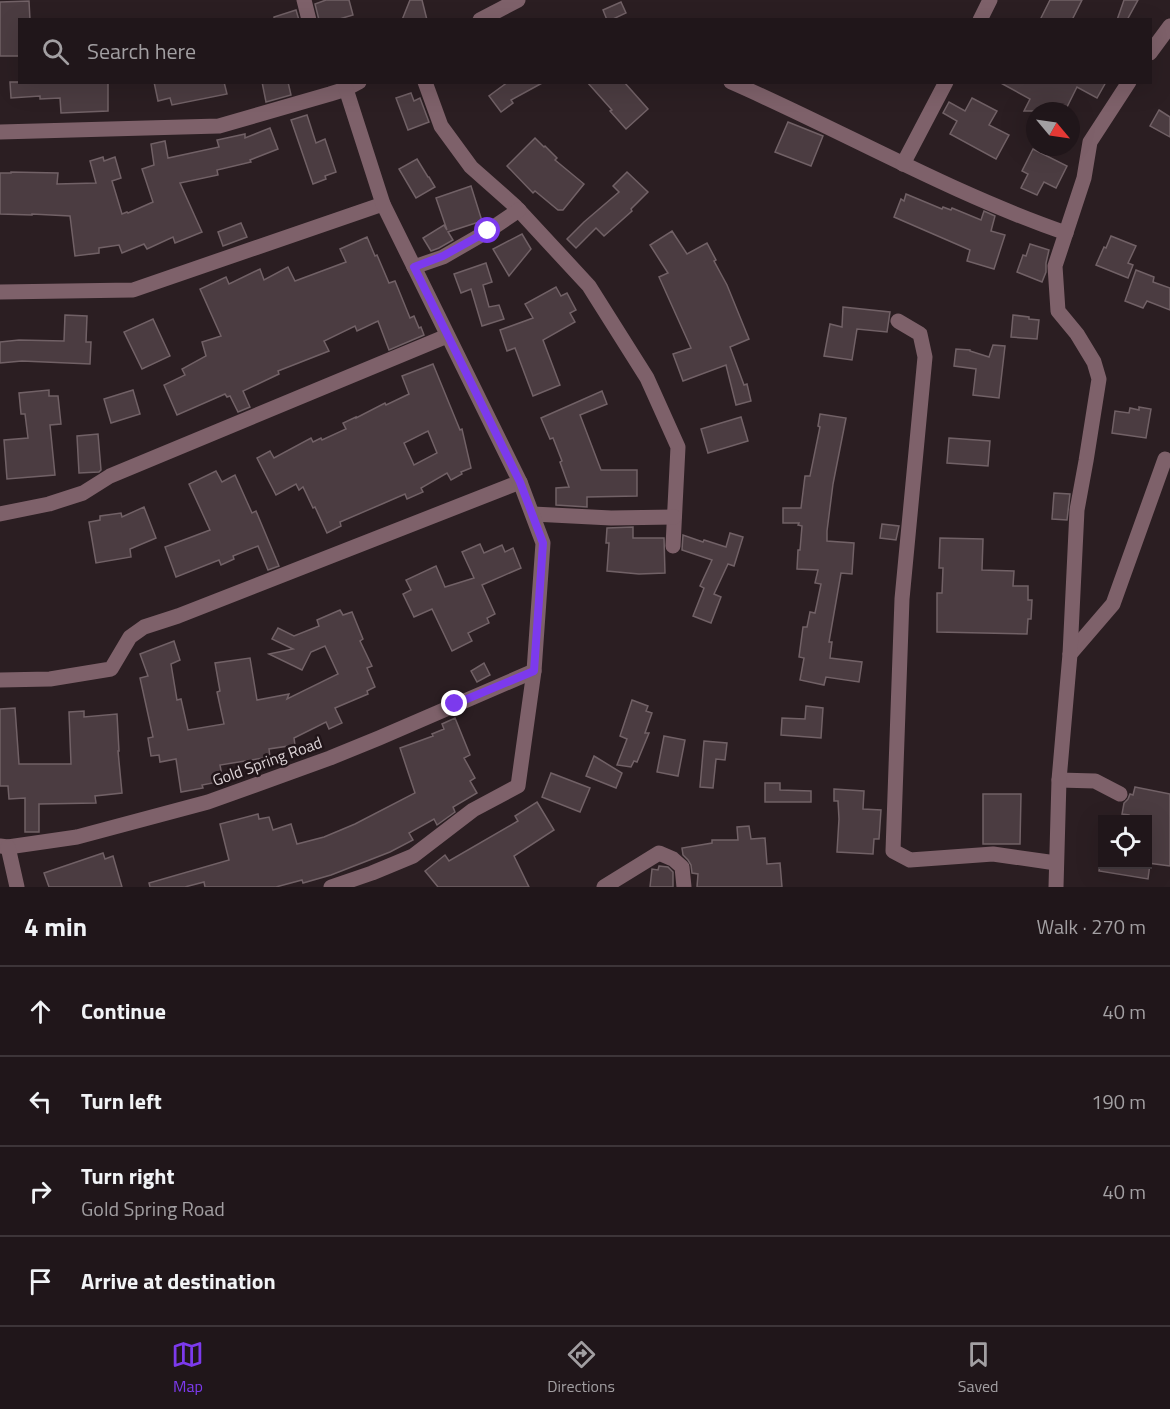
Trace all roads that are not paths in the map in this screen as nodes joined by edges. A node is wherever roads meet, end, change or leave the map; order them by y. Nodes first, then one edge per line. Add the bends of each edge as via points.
1 (304, 0) edge
2 (518, 0) edge
3 (990, 0) edge
4 (308, 18) edge
5 (484, 18) edge
6 (981, 18) edge
7 (1170, 26) edge
8 (1152, 50) edge
9 (426, 84) edge
10 (735, 84) edge
11 (945, 84) edge
12 (1128, 84) edge
13 (353, 86) edge
14 (329, 88) edge
15 (0, 132) edge
16 (903, 164) junction
17 (383, 204) junction
18 (519, 210) junction
19 (1066, 233) junction
20 (414, 267) junction
21 (0, 292) edge
22 (898, 321) dead end
23 (447, 336) junction
24 (1165, 459) dead end
25 (520, 482) junction
26 (0, 514) edge
27 (532, 514) junction
28 (674, 517) junction
29 (673, 546) dead end
30 (1070, 654) junction
31 (534, 671) junction
32 (0, 680) edge
33 (1059, 780) junction
34 (1120, 794) dead end
35 (4, 847) edge
36 (1056, 863) junction
37 (17, 887) edge
38 (331, 887) edge
39 (604, 887) edge
40 (684, 887) edge
41 (1056, 887) edge

1 - 4 street
2 - 5 street
3 - 6 street
7 - 8 street
9 - 18 street via 441,126 471,167
10 - 16 street
11 - 16 street
12 - 19 street via 1090,142 1084,178
13 - 14 street
13 - 17 street
14 - 15 street via 219,126
16 - 19 street
17 - 20 street
17 - 21 street via 133,290
18 - 20 street via 443,256
18 - 28 street via 590,286 647,378 678,447
19 - 30 street via 1055,266 1058,311 1094,362 1098,379 1077,510
20 - 23 street
22 - 36 street via 920,334 925,357 902,599 893,851 910,860 993,854
23 - 25 street
23 - 26 street via 110,476 83,493
24 - 30 street via 1113,604
25 - 27 street
25 - 32 street via 144,627 130,637 111,669 50,679
27 - 28 street
27 - 31 street via 543,543
28 - 29 street
30 - 33 street
31 - 35 street, Gold Spring Road via 340,754 208,802 77,837
31 - 38 street via 518,786 473,810 413,856
33 - 34 street via 1095,781
33 - 36 street
35 - 37 street
36 - 41 street
39 - 40 street via 659,853 673,858 682,867

